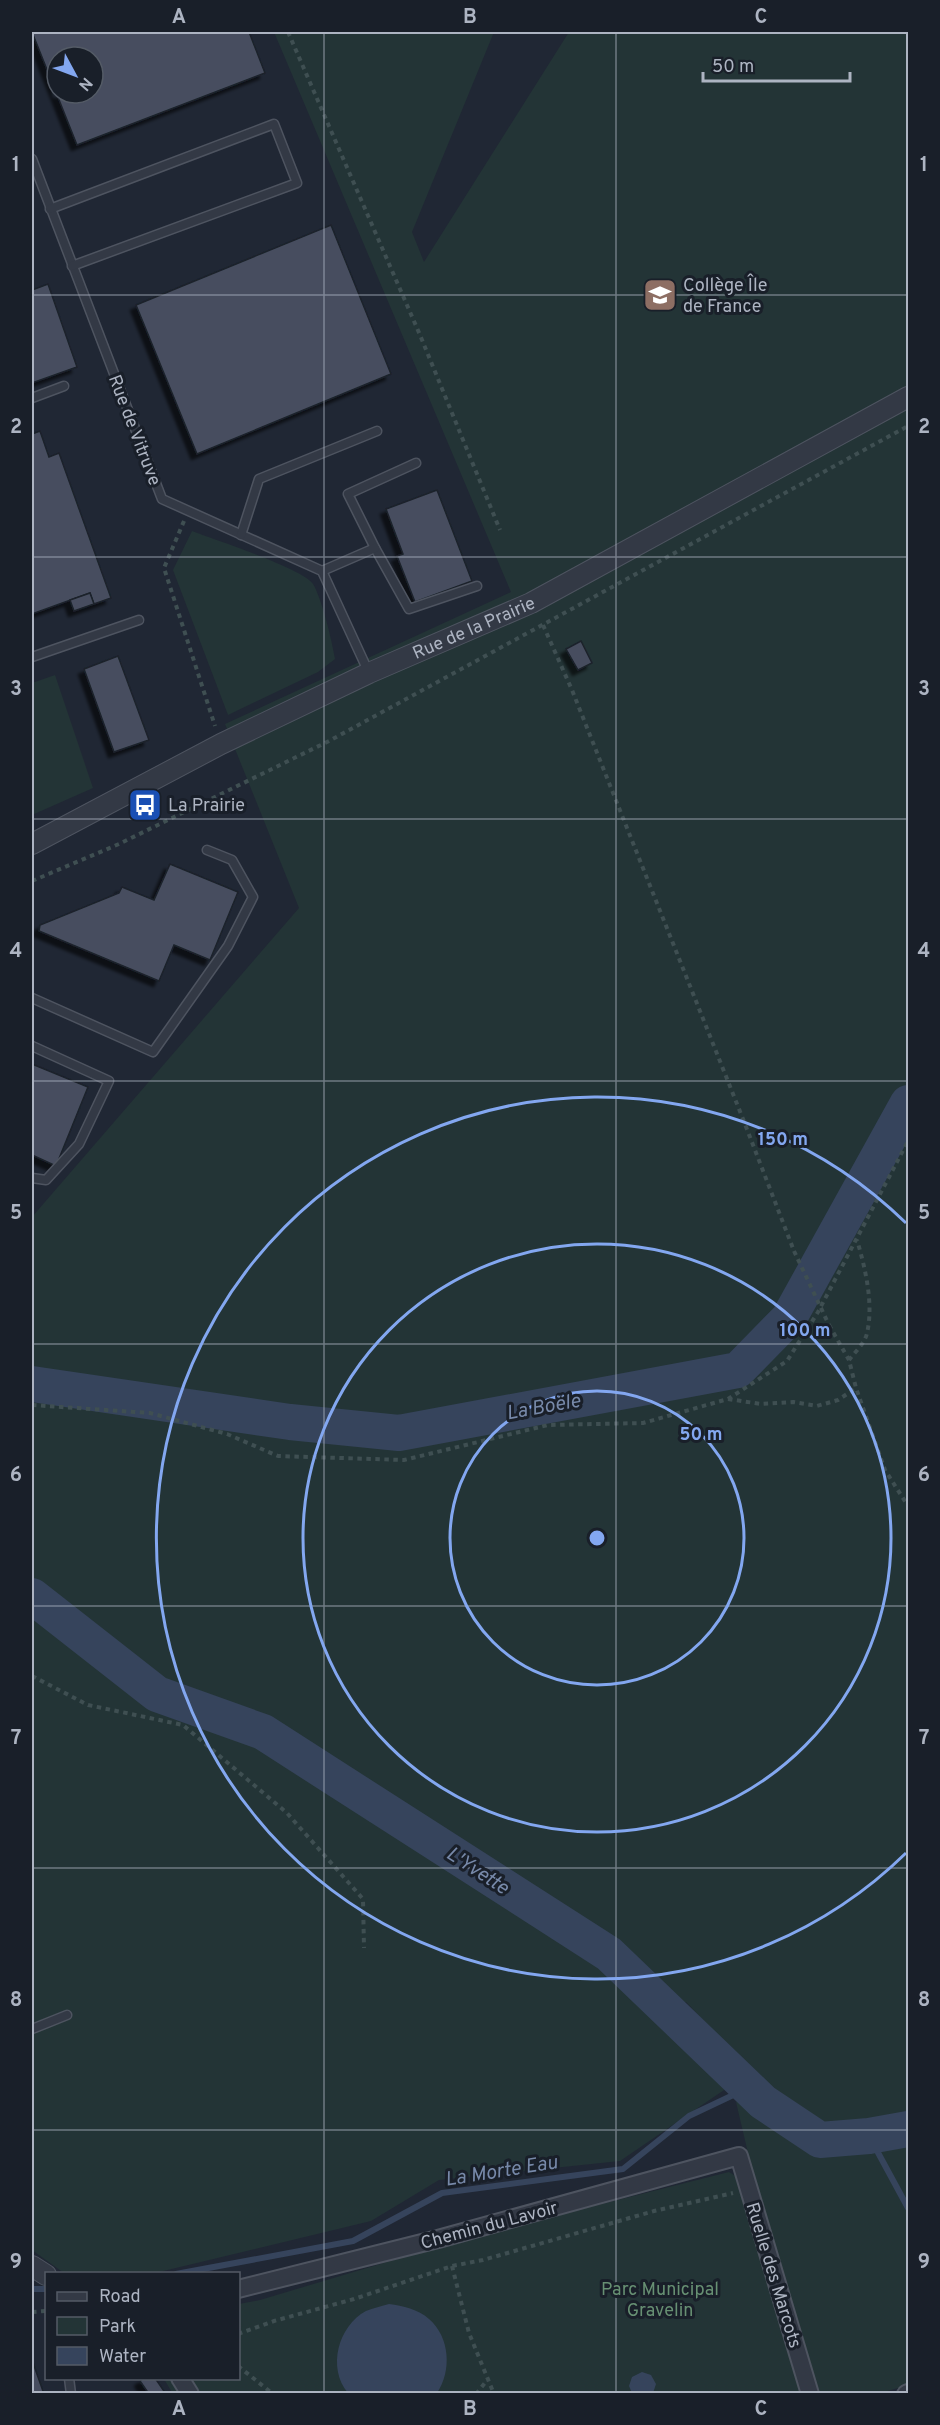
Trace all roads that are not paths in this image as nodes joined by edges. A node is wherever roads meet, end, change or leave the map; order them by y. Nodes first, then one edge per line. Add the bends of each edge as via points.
1 (32, 159) edge
2 (50, 208) junction
3 (72, 266) junction
4 (64, 386) dead end
5 (909, 397) edge
6 (32, 398) edge
7 (377, 431) dead end
8 (416, 463) dead end
9 (241, 535) junction
10 (375, 548) junction
11 (322, 571) junction
12 (477, 586) dead end
13 (139, 620) dead end
14 (32, 657) edge
15 (369, 673) junction
16 (32, 844) edge
17 (207, 850) dead end
18 (32, 998) edge
19 (32, 1046) edge
20 (32, 1178) edge
21 (67, 2015) dead end
22 (32, 2029) edge
23 (739, 2156) joint
24 (32, 2265) edge
25 (45, 2274) edge
26 (240, 2288) edge
27 (181, 2380) edge
28 (190, 2394) edge
29 (810, 2394) edge

1 - 2 lane, Rue de Vitruve
2 - 3 lane, Rue de Vitruve
2 - 3 lane via 274,124 297,183
3 - 9 lane, Rue de Vitruve via 162,499
4 - 6 lane
5 - 15 street, Rue de la Prairie via 531,603
7 - 9 lane via 259,479
8 - 10 lane via 348,494
9 - 11 lane, Rue de Vitruve
10 - 11 lane
10 - 12 lane via 410,609
11 - 15 lane
13 - 14 lane
15 - 16 street, Rue de la Prairie via 221,744
17 - 18 lane via 232,860 253,897 228,946 153,1052
19 - 20 lane via 109,1081 79,1143 46,1180
21 - 22 lane
23 - 26 street, Chemin du Lavoir
23 - 29 street, Ruelle des Marcots
24 - 25 street
27 - 28 street

